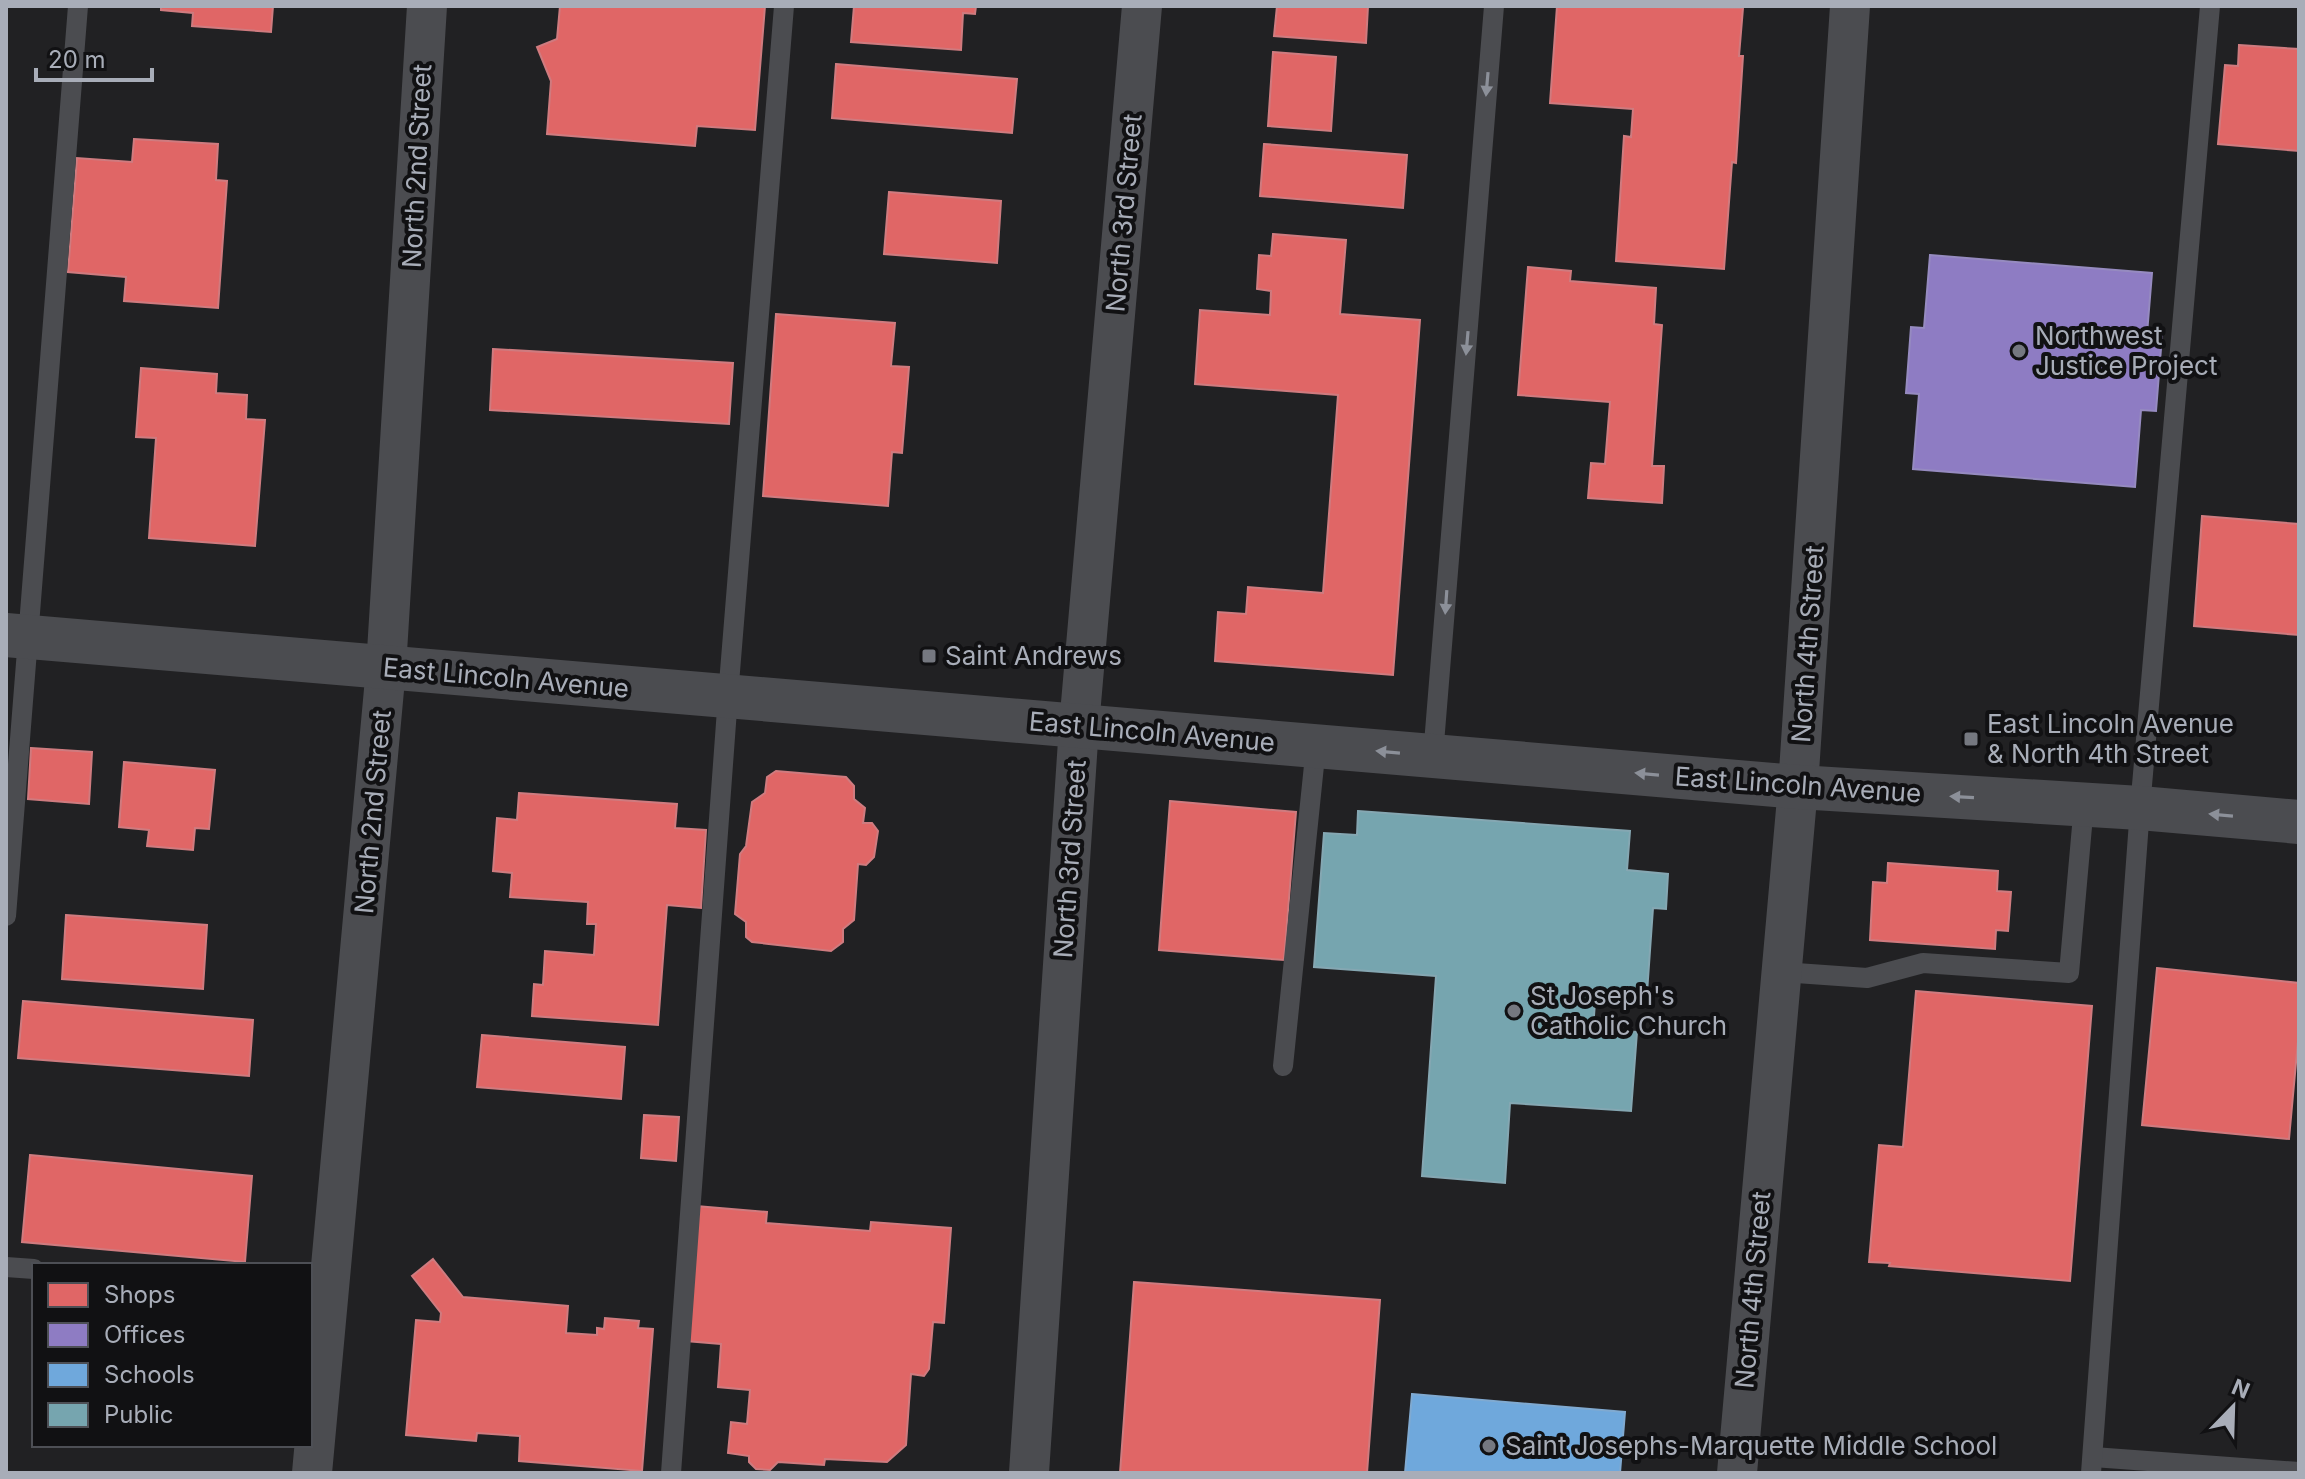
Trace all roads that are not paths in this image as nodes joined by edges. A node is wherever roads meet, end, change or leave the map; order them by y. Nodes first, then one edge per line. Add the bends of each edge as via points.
1 (78, 6) edge
2 (427, 6) edge
3 (784, 6) edge
4 (1142, 6) edge
5 (1494, 6) edge
6 (1850, 6) edge
7 (2210, 6) edge
8 (18, 636) edge
9 (386, 668) junction
10 (728, 696) junction
11 (1079, 726) junction
12 (1316, 746) junction
13 (1433, 756) junction
14 (1798, 787) junction
15 (2084, 804) junction
16 (2140, 808) junction
17 (2299, 822) edge
18 (6, 916) edge
19 (1782, 972) junction
20 (1283, 1066) dead end
21 (6, 1267) edge
22 (32, 1269) edge
23 (319, 1294) edge
24 (2092, 1465) edge
25 (2299, 1472) edge
26 (312, 1473) edge
27 (671, 1473) edge
28 (1029, 1473) edge
29 (1737, 1473) edge

1 - 8 lane
2 - 9 street, North 2nd Street
3 - 10 lane
4 - 11 street, North 3rd Street
5 -> 13 lane
6 - 14 street, North 4th Street
7 - 16 lane
8 - 9 street, East Lincoln Avenue
8 - 18 lane
9 - 10 street, East Lincoln Avenue
9 - 23 street, North 2nd Street
10 - 11 street, East Lincoln Avenue
10 - 27 lane
11 - 12 street, East Lincoln Avenue
11 - 28 street, North 3rd Street
13 -> 12 street, East Lincoln Avenue
12 - 20 lane
14 -> 13 street, East Lincoln Avenue
15 -> 14 street, East Lincoln Avenue
14 - 19 street, North 4th Street
15 - 16 street, East Lincoln Avenue
15 - 19 lane via 2069,973 1923,963 1867,978
17 -> 16 street, East Lincoln Avenue
16 - 24 lane
19 - 29 street, North 4th Street
21 - 22 lane
23 - 26 street, North 2nd Street
24 - 25 lane

